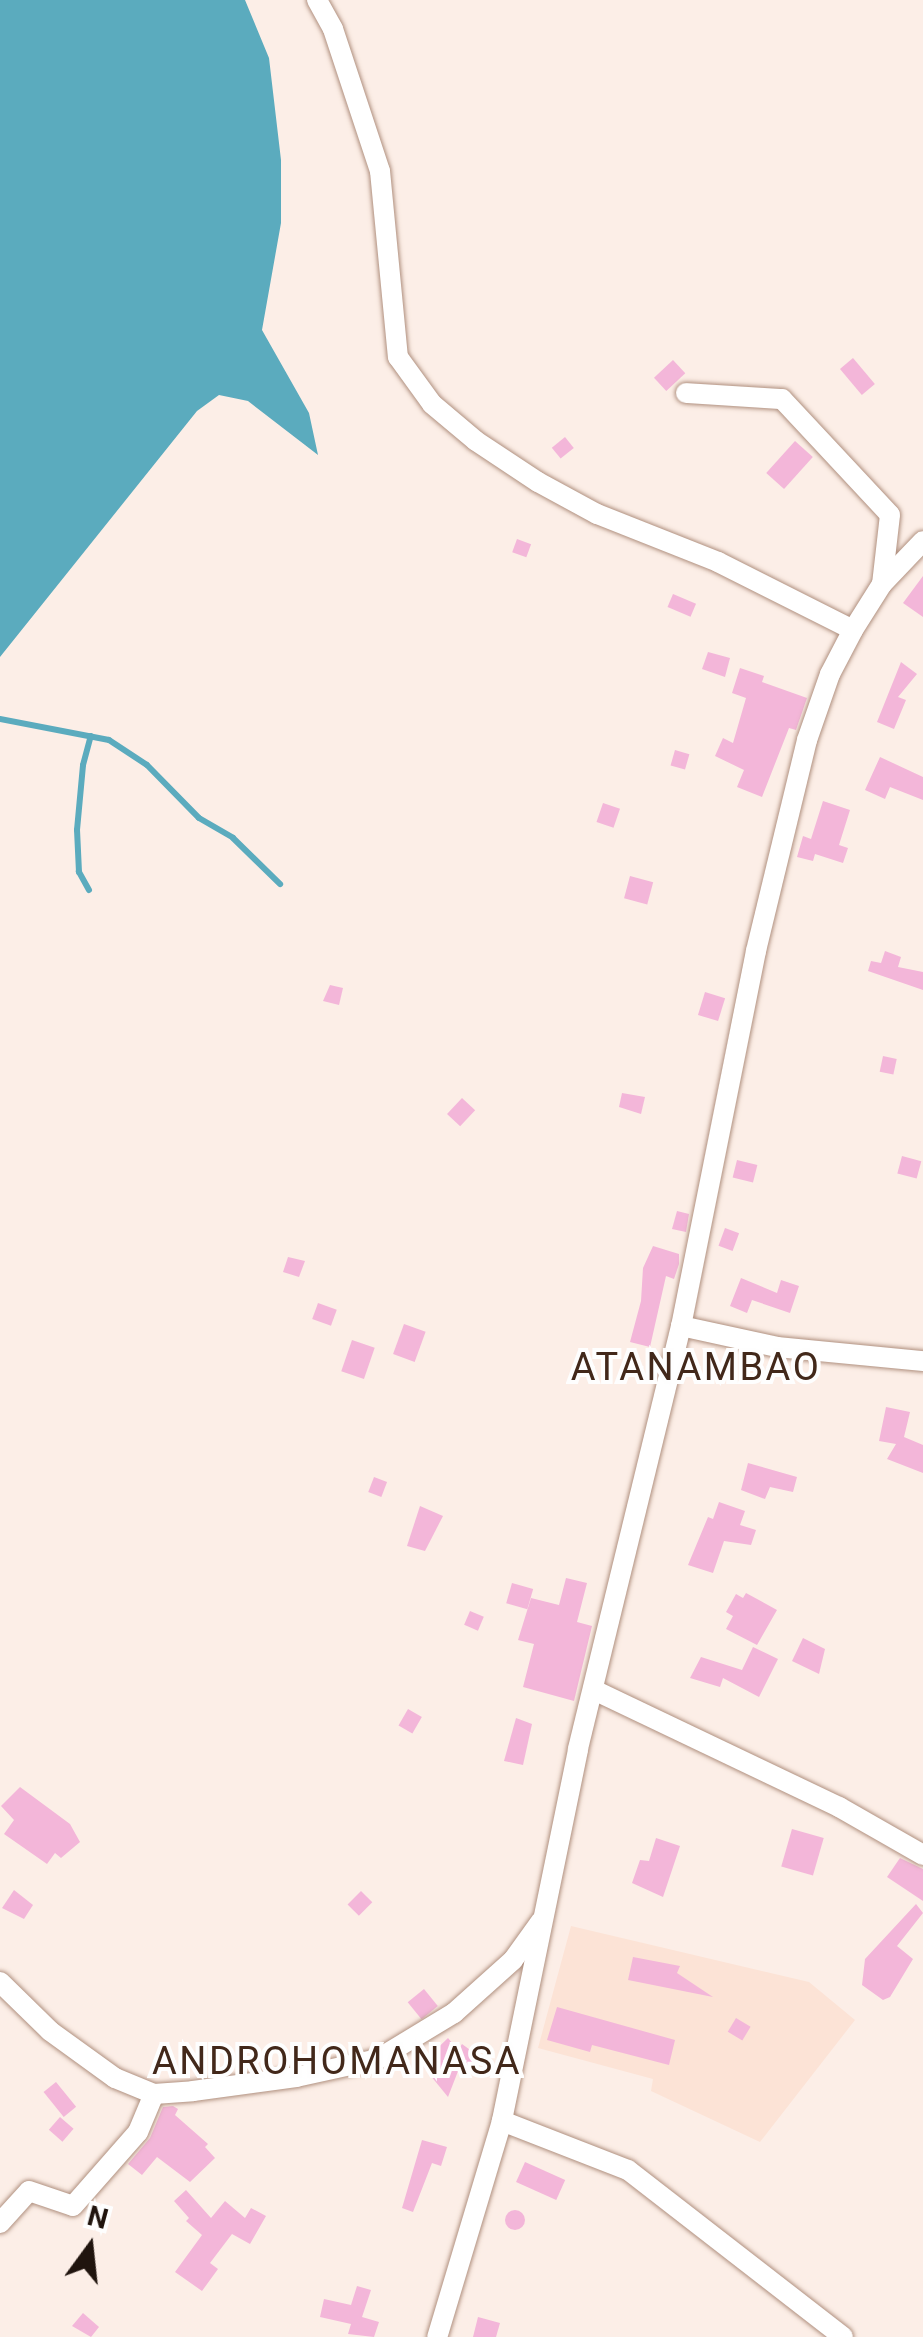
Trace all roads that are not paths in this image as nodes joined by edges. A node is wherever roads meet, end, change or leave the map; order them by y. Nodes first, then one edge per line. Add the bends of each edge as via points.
1 (316, 0) edge
2 (686, 393) dead end
3 (923, 540) edge
4 (882, 584) junction
5 (853, 630) junction
6 (681, 1326) junction
7 (923, 1360) edge
8 (594, 1690) junction
9 (923, 1855) edge
10 (548, 1911) junction
11 (0, 1982) edge
12 (154, 2094) junction
13 (502, 2121) junction
14 (0, 2223) edge
15 (436, 2337) edge
16 (844, 2337) edge

1 - 5 street via 333,29 380,171 398,357 432,404 552,490
2 - 4 street via 782,400 890,515
3 - 4 street
4 - 5 street
5 - 6 street via 830,674 802,759
6 - 7 street via 777,1347
6 - 8 street
8 - 9 street via 839,1806
8 - 10 street
10 - 12 street via 513,1960 454,2013 378,2059 296,2077
10 - 13 street
11 - 12 street via 50,2031 114,2078
12 - 14 street via 138,2132 74,2206 29,2191
13 - 15 street
13 - 16 street via 628,2170

